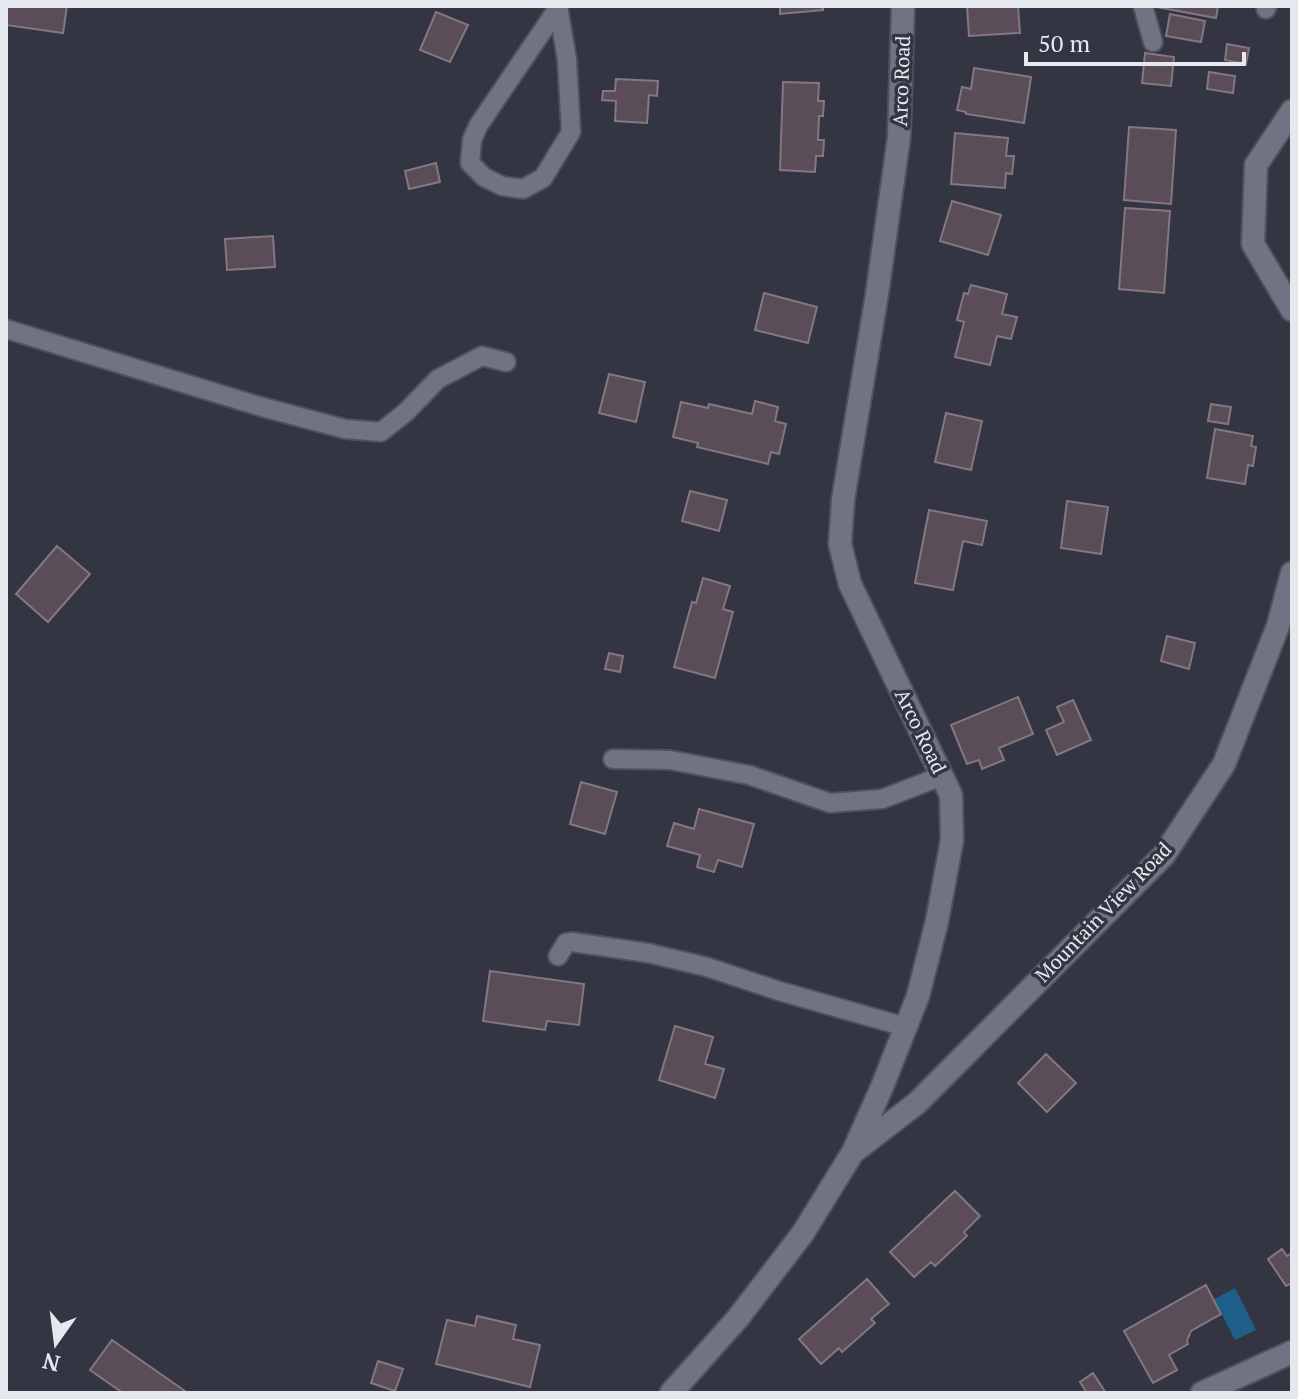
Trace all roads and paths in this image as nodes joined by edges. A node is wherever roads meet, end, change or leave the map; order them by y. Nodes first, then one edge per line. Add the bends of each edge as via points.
1 (903, 6) edge
2 (1143, 6) edge
3 (558, 7) edge
4 (1153, 42) dead end
5 (1292, 111) edge
6 (1292, 310) edge
7 (6, 329) edge
8 (506, 362) dead end
9 (1292, 573) edge
10 (613, 759) dead end
11 (942, 776) junction
12 (558, 956) dead end
13 (906, 1027) junction
14 (853, 1152) junction
15 (1292, 1352) edge
16 (671, 1393) edge
17 (1202, 1393) edge

1 - 11 street, Arco Road via 899,137 840,544 850,584
2 - 4 lane
3 - 3 lane via 571,132 543,178 523,189 502,186 470,163 472,140
5 - 6 street via 1256,165 1253,244
7 - 8 lane via 262,407 345,429 381,432 438,379 482,356
9 - 14 street, Mountain View Road via 1278,626 1224,764 1164,855 917,1103
10 - 11 lane via 670,760 749,775 830,803 882,799
11 - 13 street, Arco Road via 951,795 952,840 937,921
12 - 13 lane via 572,942 648,953
13 - 14 street, Arco Road
14 - 16 street, Arco Road via 803,1233
15 - 17 street

